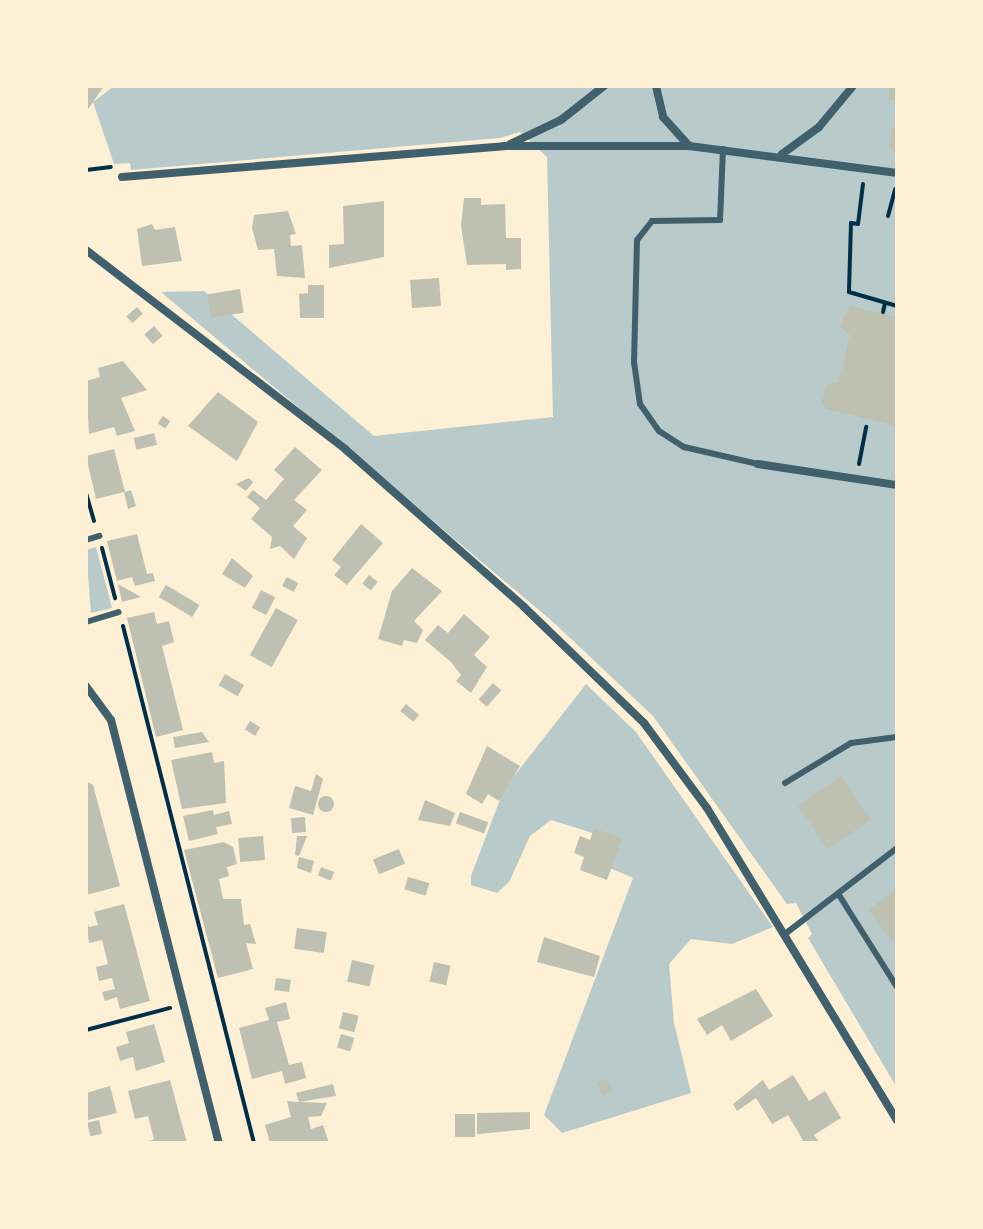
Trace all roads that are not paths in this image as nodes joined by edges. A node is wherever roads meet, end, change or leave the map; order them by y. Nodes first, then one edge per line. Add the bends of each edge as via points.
1 (604, 86) edge
2 (656, 86) edge
3 (853, 86) edge
4 (504, 146) junction
5 (689, 146) junction
6 (723, 149) junction
7 (781, 154) junction
8 (897, 173) edge
9 (122, 177) dead end
10 (86, 250) edge
11 (758, 464) joint
12 (897, 485) edge
13 (99, 536) road end
14 (86, 540) edge
15 (119, 612) road end
16 (86, 622) edge
17 (86, 686) edge
18 (897, 737) edge
19 (785, 783) dead end
20 (897, 848) edge
21 (839, 895) junction
22 (785, 934) junction
23 (897, 987) edge
24 (897, 1121) edge
25 (219, 1143) edge

1 - 4 street via 550,127
2 - 5 street via 663,117
3 - 7 street via 819,127
4 - 5 street
4 - 9 street
5 - 6 street
6 - 7 street
6 - 11 lane via 720,220 652,221 637,240 634,362 640,404 659,431 684,447
7 - 8 street
10 - 22 street via 345,449 524,607 622,702 707,808
11 - 12 street
13 - 14 lane
15 - 16 lane
17 - 25 street via 111,720
18 - 19 lane via 851,743
20 - 21 lane
21 - 22 lane
21 - 23 lane
22 - 24 street

